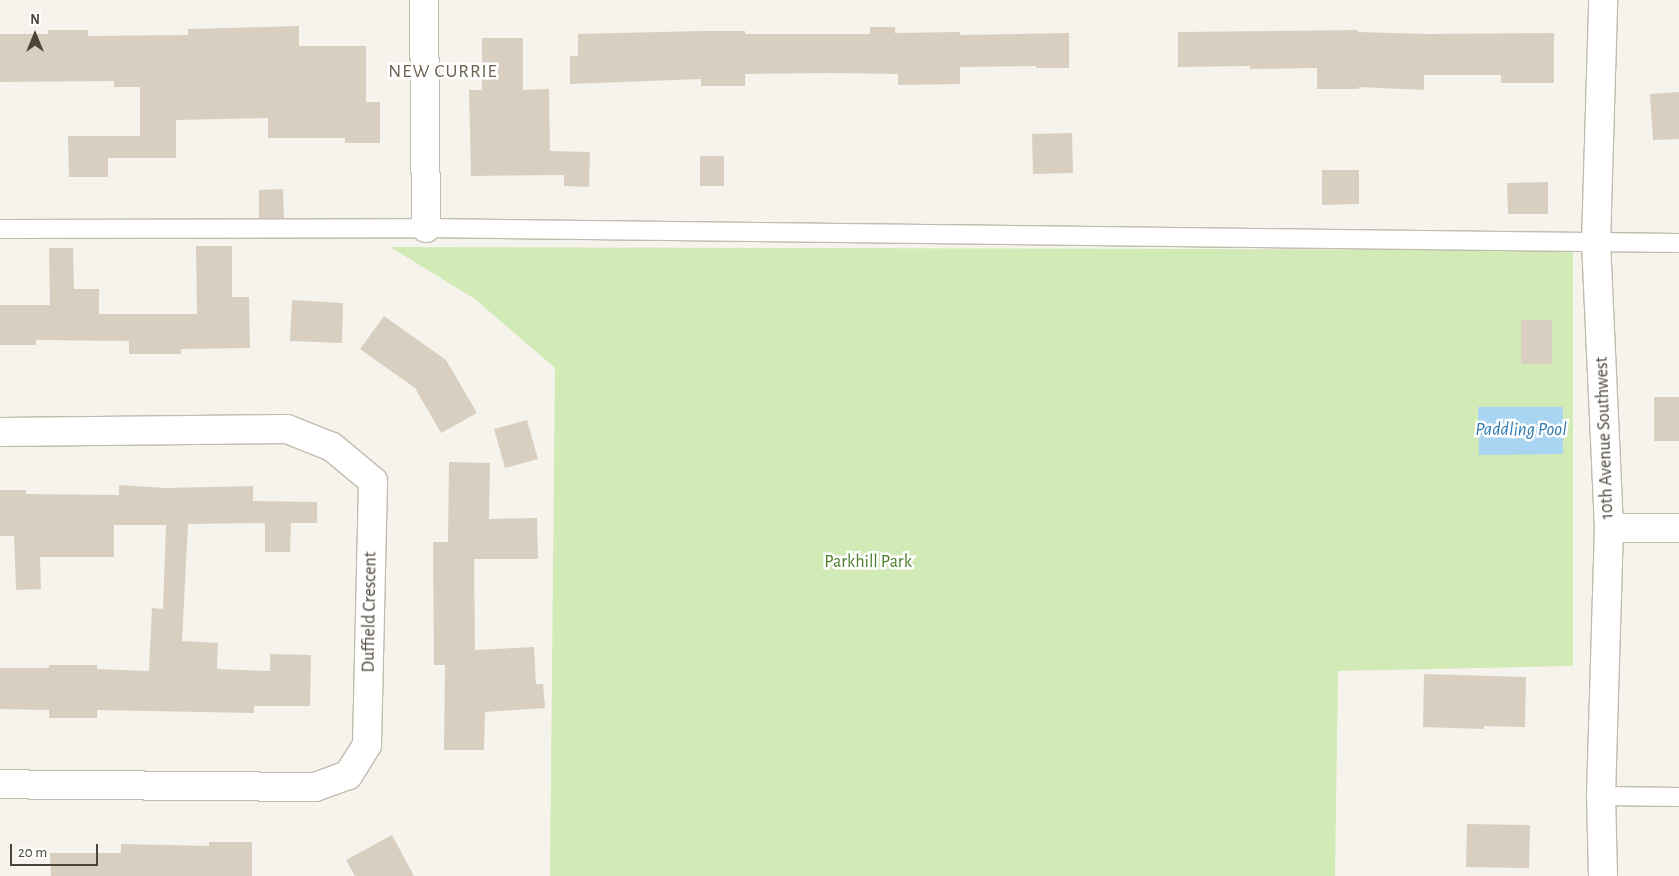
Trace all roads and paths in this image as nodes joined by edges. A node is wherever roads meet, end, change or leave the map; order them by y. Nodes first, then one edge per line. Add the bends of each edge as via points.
1 (424, 0) edge
2 (1603, 0) edge
3 (426, 228) junction
4 (0, 229) edge
5 (1596, 243) junction
6 (1679, 243) edge
7 (0, 432) edge
8 (1609, 528) junction
9 (1679, 528) edge
10 (0, 784) edge
11 (1602, 796) junction
12 (1679, 797) edge
13 (1603, 876) edge

1 - 3 street
2 - 5 street, 10th Avenue Southwest
3 - 4 lane
3 - 5 lane
5 - 6 lane
5 - 8 street, 10th Avenue Southwest
7 - 10 street, Duffield Crescent via 287,429 332,447 373,481 367,745 348,775 315,788
8 - 9 street
8 - 11 street, 10th Avenue Southwest
11 - 12 lane
11 - 13 street, 10th Avenue Southwest

